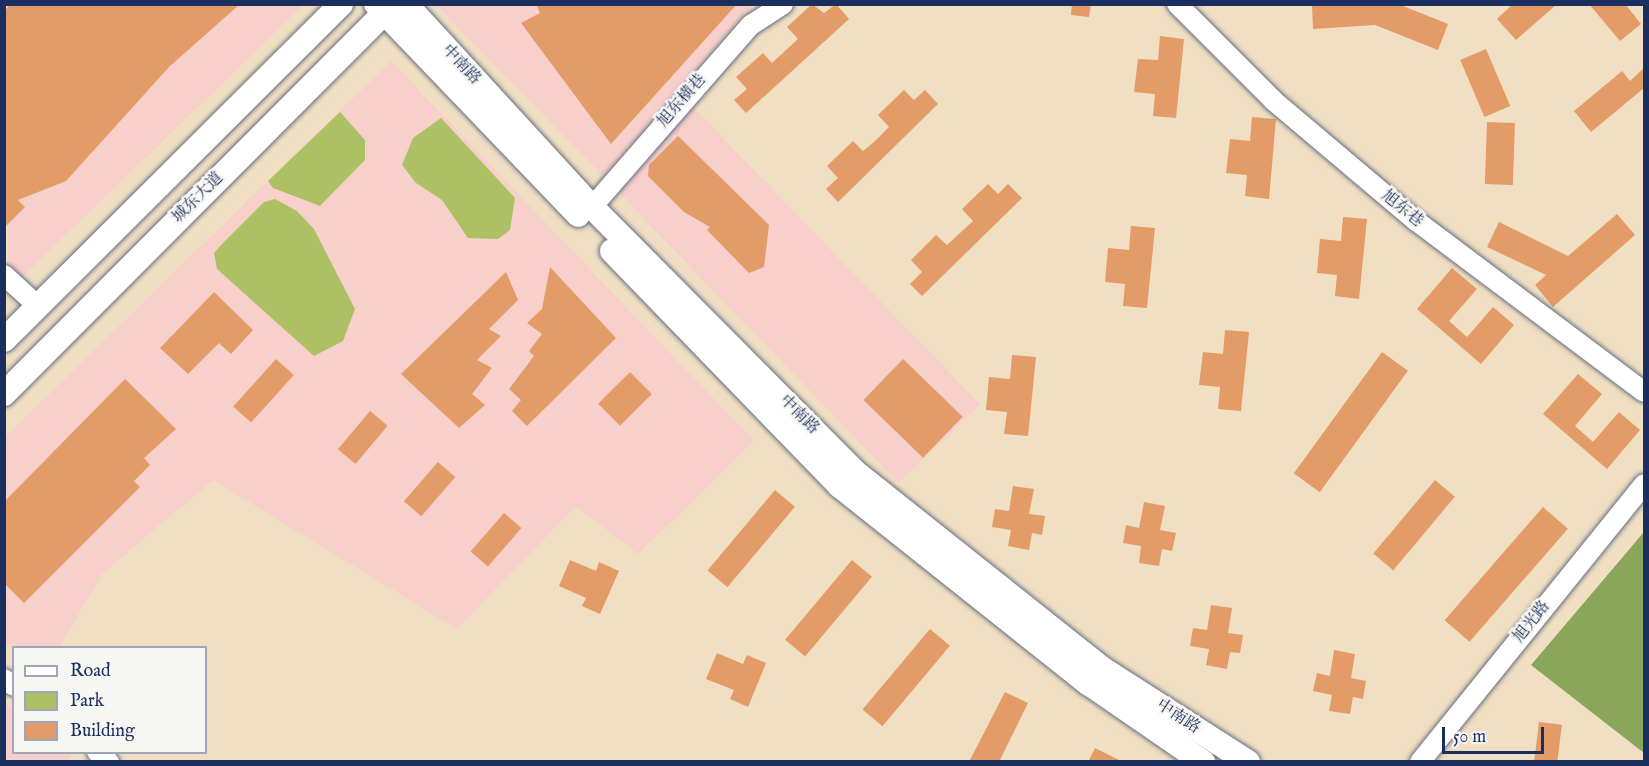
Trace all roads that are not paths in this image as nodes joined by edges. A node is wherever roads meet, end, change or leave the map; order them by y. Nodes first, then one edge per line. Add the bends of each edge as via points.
1 (341, 4) edge
2 (783, 4) edge
3 (1177, 4) edge
4 (390, 7) edge
5 (592, 207) junction
6 (4, 275) edge
7 (38, 306) junction
8 (4, 340) edge
9 (1644, 392) edge
10 (4, 394) edge
11 (1644, 484) edge
12 (1203, 762) edge
13 (1248, 762) edge
14 (1420, 762) edge

1 - 7 main road
2 - 5 street, 旭东横巷 via 751,25
3 - 9 street, 旭东巷 via 1274,100 1415,220
4 - 5 main road, 中南路
4 - 10 main road, 城东大道
4 - 12 main road, 中南路 via 840,486 1088,683
5 - 13 main road, 中南路 via 854,471 1100,667
6 - 7 street
7 - 8 main road
11 - 14 street, 旭光路

